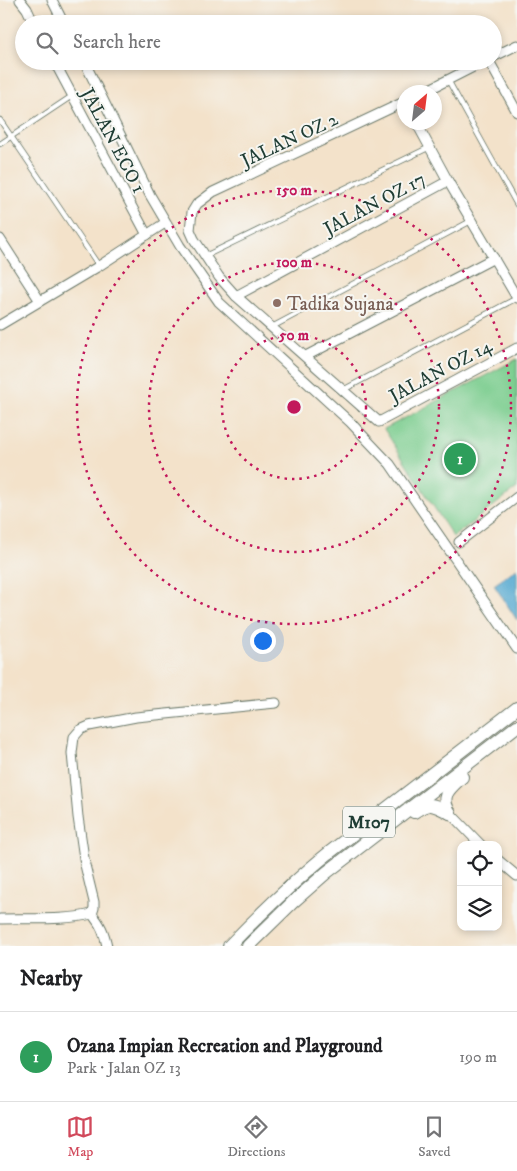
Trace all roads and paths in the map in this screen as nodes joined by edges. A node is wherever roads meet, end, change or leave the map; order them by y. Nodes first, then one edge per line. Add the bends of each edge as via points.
1 (20, 0) edge
2 (52, 0) edge
3 (30, 15) edge
4 (60, 15) edge
5 (517, 45) edge
6 (502, 52) edge
7 (59, 70) edge
8 (88, 70) edge
9 (469, 70) edge
10 (492, 70) edge
11 (448, 80) junction
12 (438, 85) edge
13 (72, 96) junction
14 (397, 105) edge
15 (517, 112) edge
16 (0, 120) edge
17 (420, 130) edge
18 (11, 137) junction
19 (0, 144) edge
20 (430, 147) junction
21 (448, 181) junction
22 (517, 205) edge
23 (472, 221) junction
24 (166, 223) junction
25 (147, 234) junction
26 (0, 239) edge
27 (205, 256) junction
28 (494, 258) junction
29 (98, 266) junction
30 (236, 296) junction
31 (517, 298) edge
32 (40, 301) junction
33 (0, 325) edge
34 (272, 327) junction
35 (517, 348) edge
36 (306, 356) junction
37 (343, 390) junction
38 (517, 497) edge
39 (459, 542) dead end
40 (517, 649) edge
41 (276, 703) dead end
42 (517, 708) edge
43 (517, 726) edge
44 (517, 730) edge
45 (450, 813) junction
46 (476, 841) edge
47 (346, 858) junction
48 (502, 863) edge
49 (517, 876) edge
50 (293, 902) junction
51 (92, 914) junction
52 (0, 919) edge
53 (107, 946) edge
54 (229, 946) edge
55 (248, 946) edge
56 (255, 946) edge

1 - 3 street
2 - 4 street
5 - 6 street
7 - 13 street, JALAN ECO 1
8 - 24 street
9 - 11 street
10 - 15 street
11 - 12 street
11 - 22 lane
13 - 18 lane
13 - 25 street, JALAN ECO 1
14 - 27 street, JALAN OZ 2 via 213,192 197,204 192,212 190,230
16 - 18 lane
17 - 20 street
18 - 19 lane
18 - 29 lane
20 - 21 street
20 - 27 lane
21 - 23 street
21 - 30 street, JALAN OZ 17
23 - 28 street
23 - 34 lane
24 - 25 street
24 - 40 street via 219,302 350,422 390,464
25 - 29 street
26 - 32 street
27 - 30 street
28 - 31 street
28 - 36 street
29 - 32 street
30 - 34 street
31 - 37 lane
32 - 33 street
34 - 36 street
35 - 37 street, JALAN OZ 14 via 379,422
36 - 37 street
38 - 39 street
41 - 51 street via 136,717 80,730 74,738 72,753 85,865 94,902
42 - 54 main road, M107 via 330,852 281,894
43 - 47 main road, M107
44 - 45 main road via 448,790 444,800
45 - 46 street
45 - 47 main road via 430,804 423,806
47 - 50 main road, M107
48 - 49 street
50 - 55 main road, M107
50 - 56 main road
51 - 52 street via 78,918
51 - 53 street via 100,924

